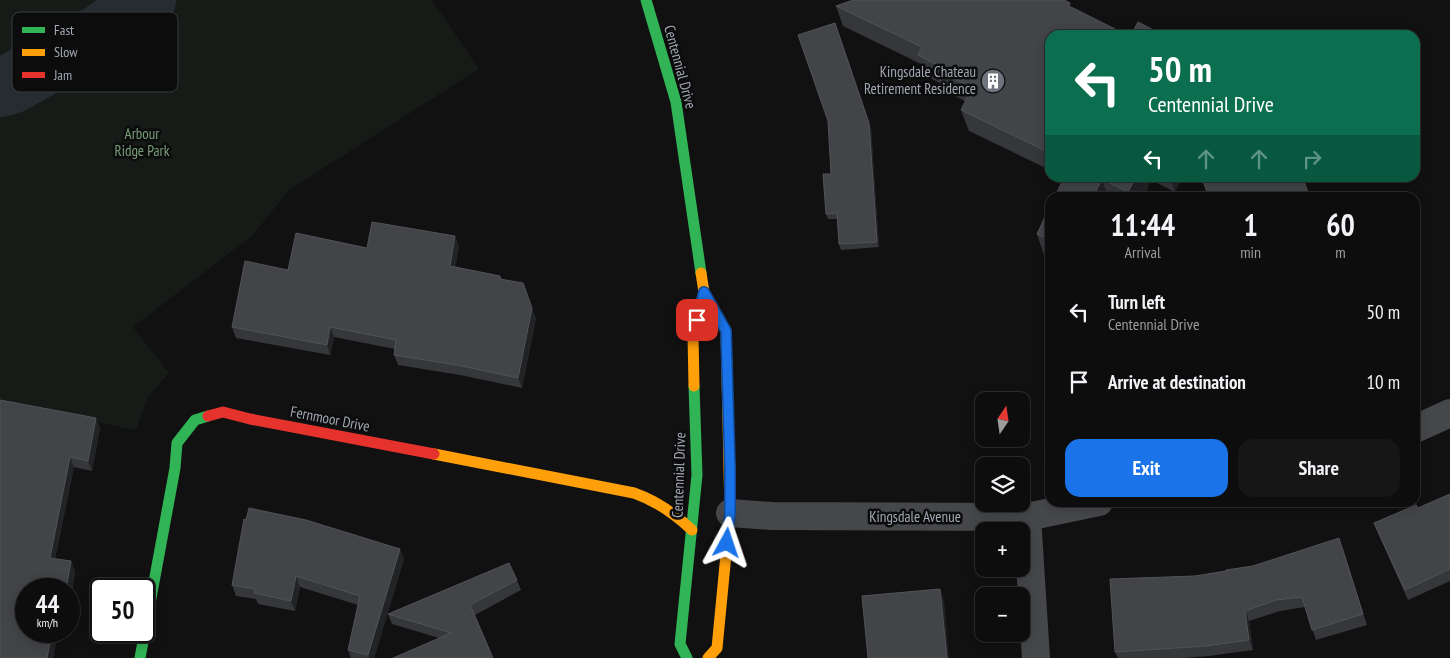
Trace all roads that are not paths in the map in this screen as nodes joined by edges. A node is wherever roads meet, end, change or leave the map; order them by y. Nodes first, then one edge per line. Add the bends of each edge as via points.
1 (646, 0) edge
2 (704, 292) junction
3 (1450, 413) edge
4 (1420, 427) edge
5 (1075, 507) edge
6 (730, 513) junction
7 (1027, 517) junction
8 (692, 530) junction
9 (140, 658) edge
10 (687, 658) edge
11 (708, 658) edge
12 (1036, 658) edge

1 - 2 main road, Centennial Drive via 676,102
2 - 6 main road, Centennial Drive via 726,331
2 - 8 main road, Centennial Drive via 694,335 697,474
3 - 4 street
5 - 7 street, Kingsdale Avenue
6 - 7 street, Kingsdale Avenue
6 - 11 main road, Centennial Drive via 717,648
7 - 12 street
8 - 9 main road, Fernmoor Drive via 670,510 651,498 634,493 223,412 195,420 177,443
8 - 10 main road, Centennial Drive via 680,644

